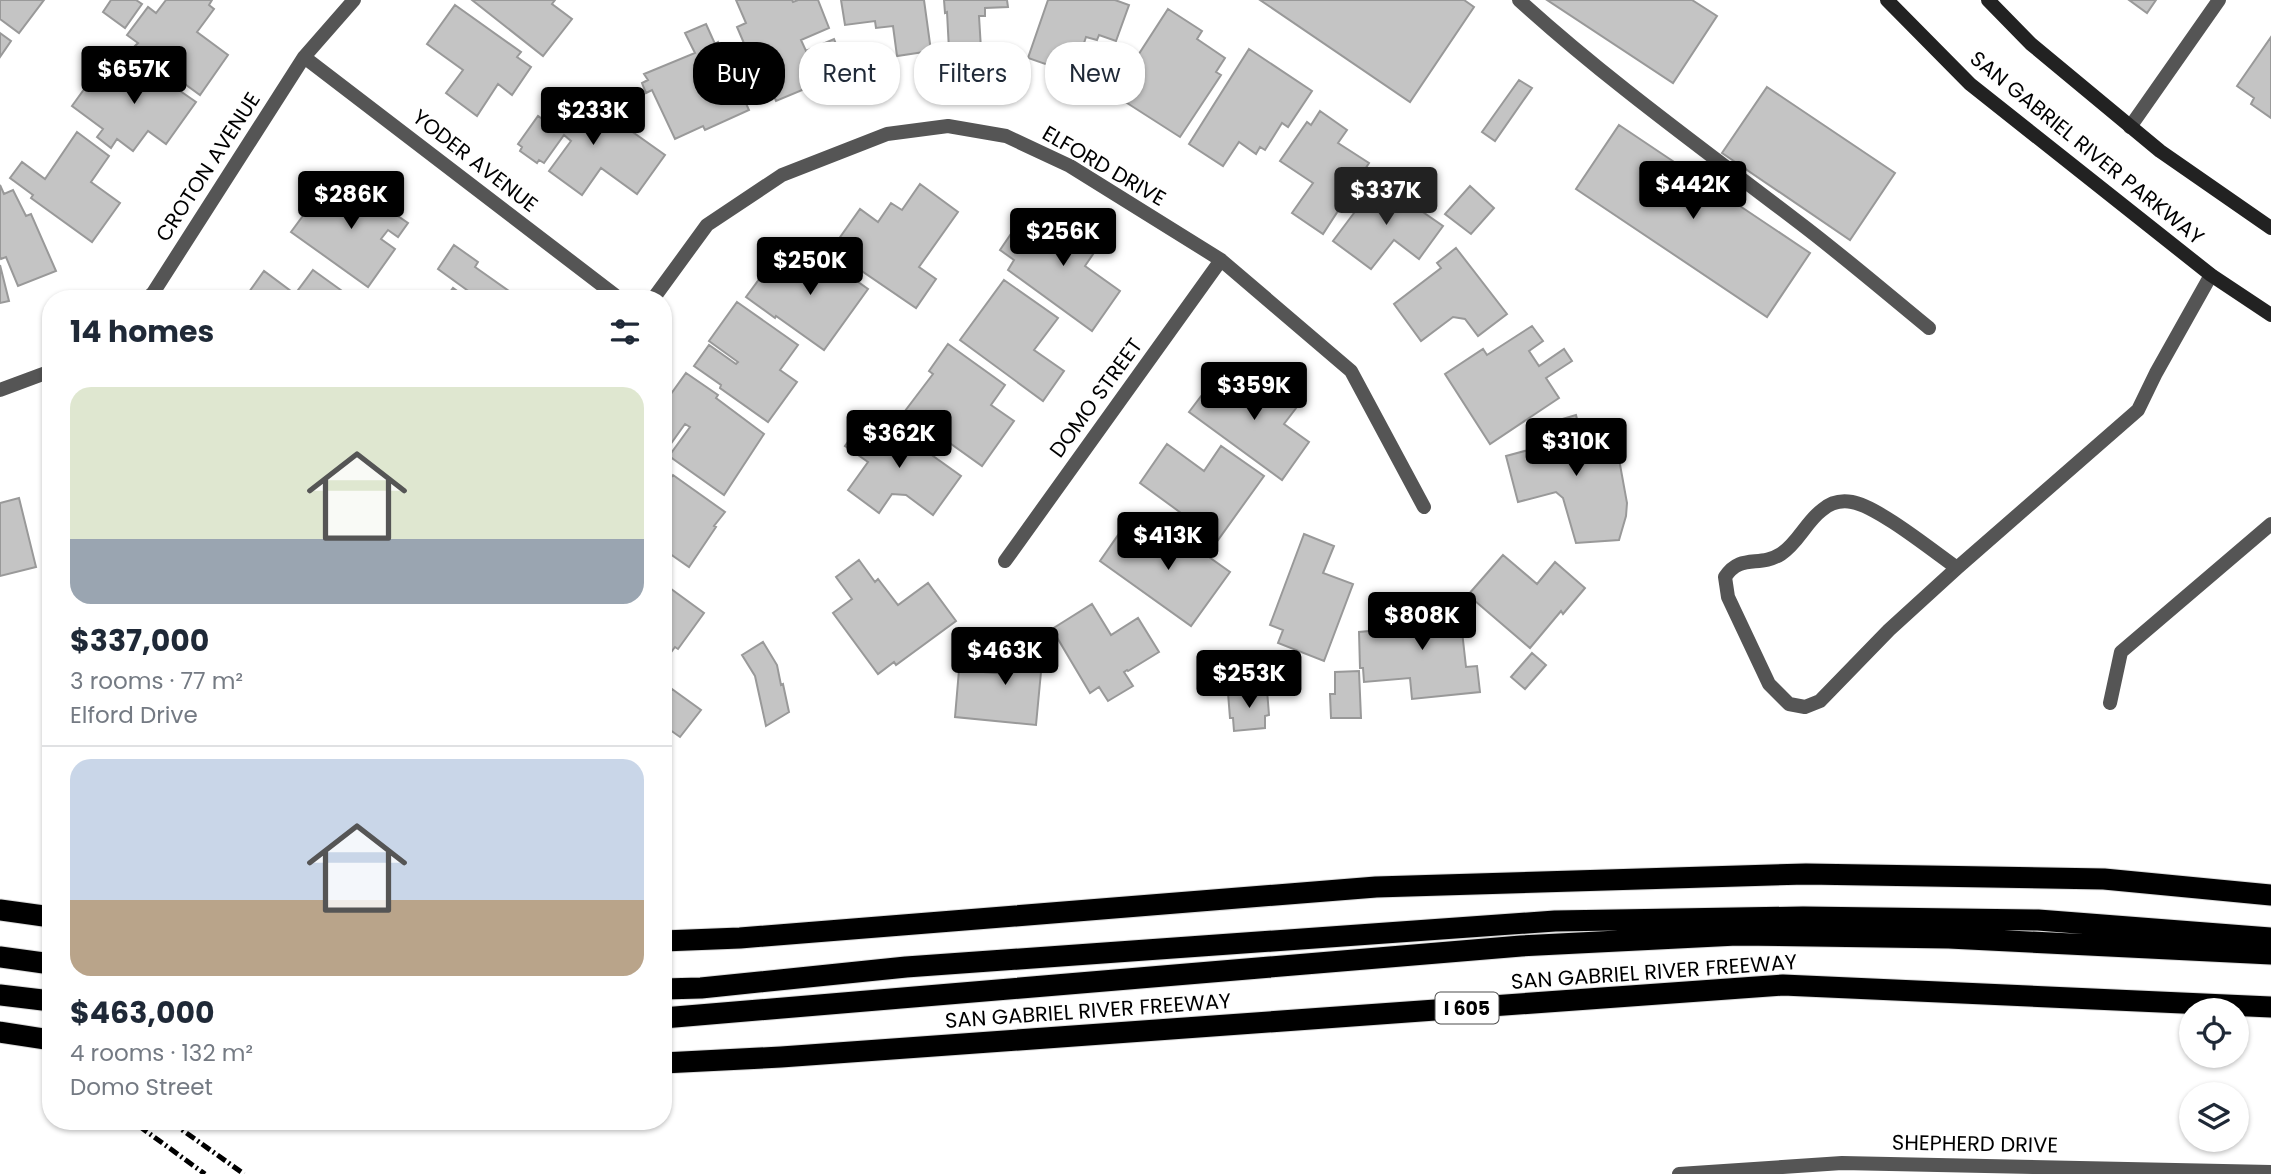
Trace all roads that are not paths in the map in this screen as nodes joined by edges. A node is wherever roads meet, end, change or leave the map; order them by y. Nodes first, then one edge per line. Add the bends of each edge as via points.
1 (354, 0) edge
2 (1519, 0) edge
3 (1887, 0) edge
4 (1987, 0) edge
5 (2219, 0) edge
6 (304, 57) junction
7 (2130, 127) junction
8 (2271, 228) edge
9 (1220, 260) junction
10 (2211, 275) junction
11 (155, 290) edge
12 (608, 290) edge
13 (660, 290) edge
14 (2271, 315) edge
15 (1929, 328) dead end
16 (42, 374) edge
17 (0, 390) edge
18 (1424, 507) dead end
19 (2271, 524) edge
20 (1005, 561) dead end
21 (1957, 568) junction
22 (2110, 703) dead end
23 (2271, 895) edge
24 (0, 910) edge
25 (42, 917) edge
26 (2271, 938) edge
27 (672, 941) edge
28 (2271, 954) edge
29 (0, 957) edge
30 (42, 963) edge
31 (672, 989) edge
32 (0, 995) edge
33 (42, 1000) edge
34 (2271, 1007) edge
35 (672, 1017) edge
36 (0, 1032) edge
37 (42, 1039) edge
38 (672, 1063) edge
39 (2033, 1170) edge
40 (2140, 1171) edge
41 (2271, 1172) edge
42 (1711, 1173) edge
43 (1679, 1174) edge

1 - 6 street, CROTON AVENUE
2 - 15 street via 1569,45
3 - 10 main road, SAN GABRIEL RIVER PARKWAY via 1970,84
4 - 7 main road, SAN GABRIEL RIVER PARKWAY via 2031,44
5 - 7 street
6 - 11 street, CROTON AVENUE
6 - 12 street, YODER AVENUE
7 - 8 main road, SAN GABRIEL RIVER PARKWAY
9 - 13 street, ELFORD DRIVE via 1070,166 1006,136 948,126 887,134 782,175 707,225
9 - 18 street, ELFORD DRIVE via 1351,371
9 - 20 street, DOMO STREET
10 - 14 main road, SAN GABRIEL RIVER PARKWAY
10 - 21 street via 2138,410
16 - 17 street
19 - 22 street via 2121,652
21 - 21 street via 1820,701 1805,707 1789,704 1769,684 1728,597 1725,577 1733,566 1783,553 1819,512 1833,502 1851,501 1870,508
23 - 27 highway via 2104,879 1792,874 1376,887
24 - 25 highway
26 - 31 highway via 2038,920 1555,921 906,967
28 - 35 highway via 1949,939 1737,935 1494,948
29 - 30 highway
32 - 33 highway
34 - 38 highway, SAN GABRIEL RIVER FREEWAY / I 605 via 1783,985
36 - 37 highway, bridge
39 - 40 street, SHEPHERD DRIVE
39 - 42 street, SHEPHERD DRIVE via 1842,1163
40 - 41 street, SHEPHERD DRIVE
42 - 43 street, SHEPHERD DRIVE

